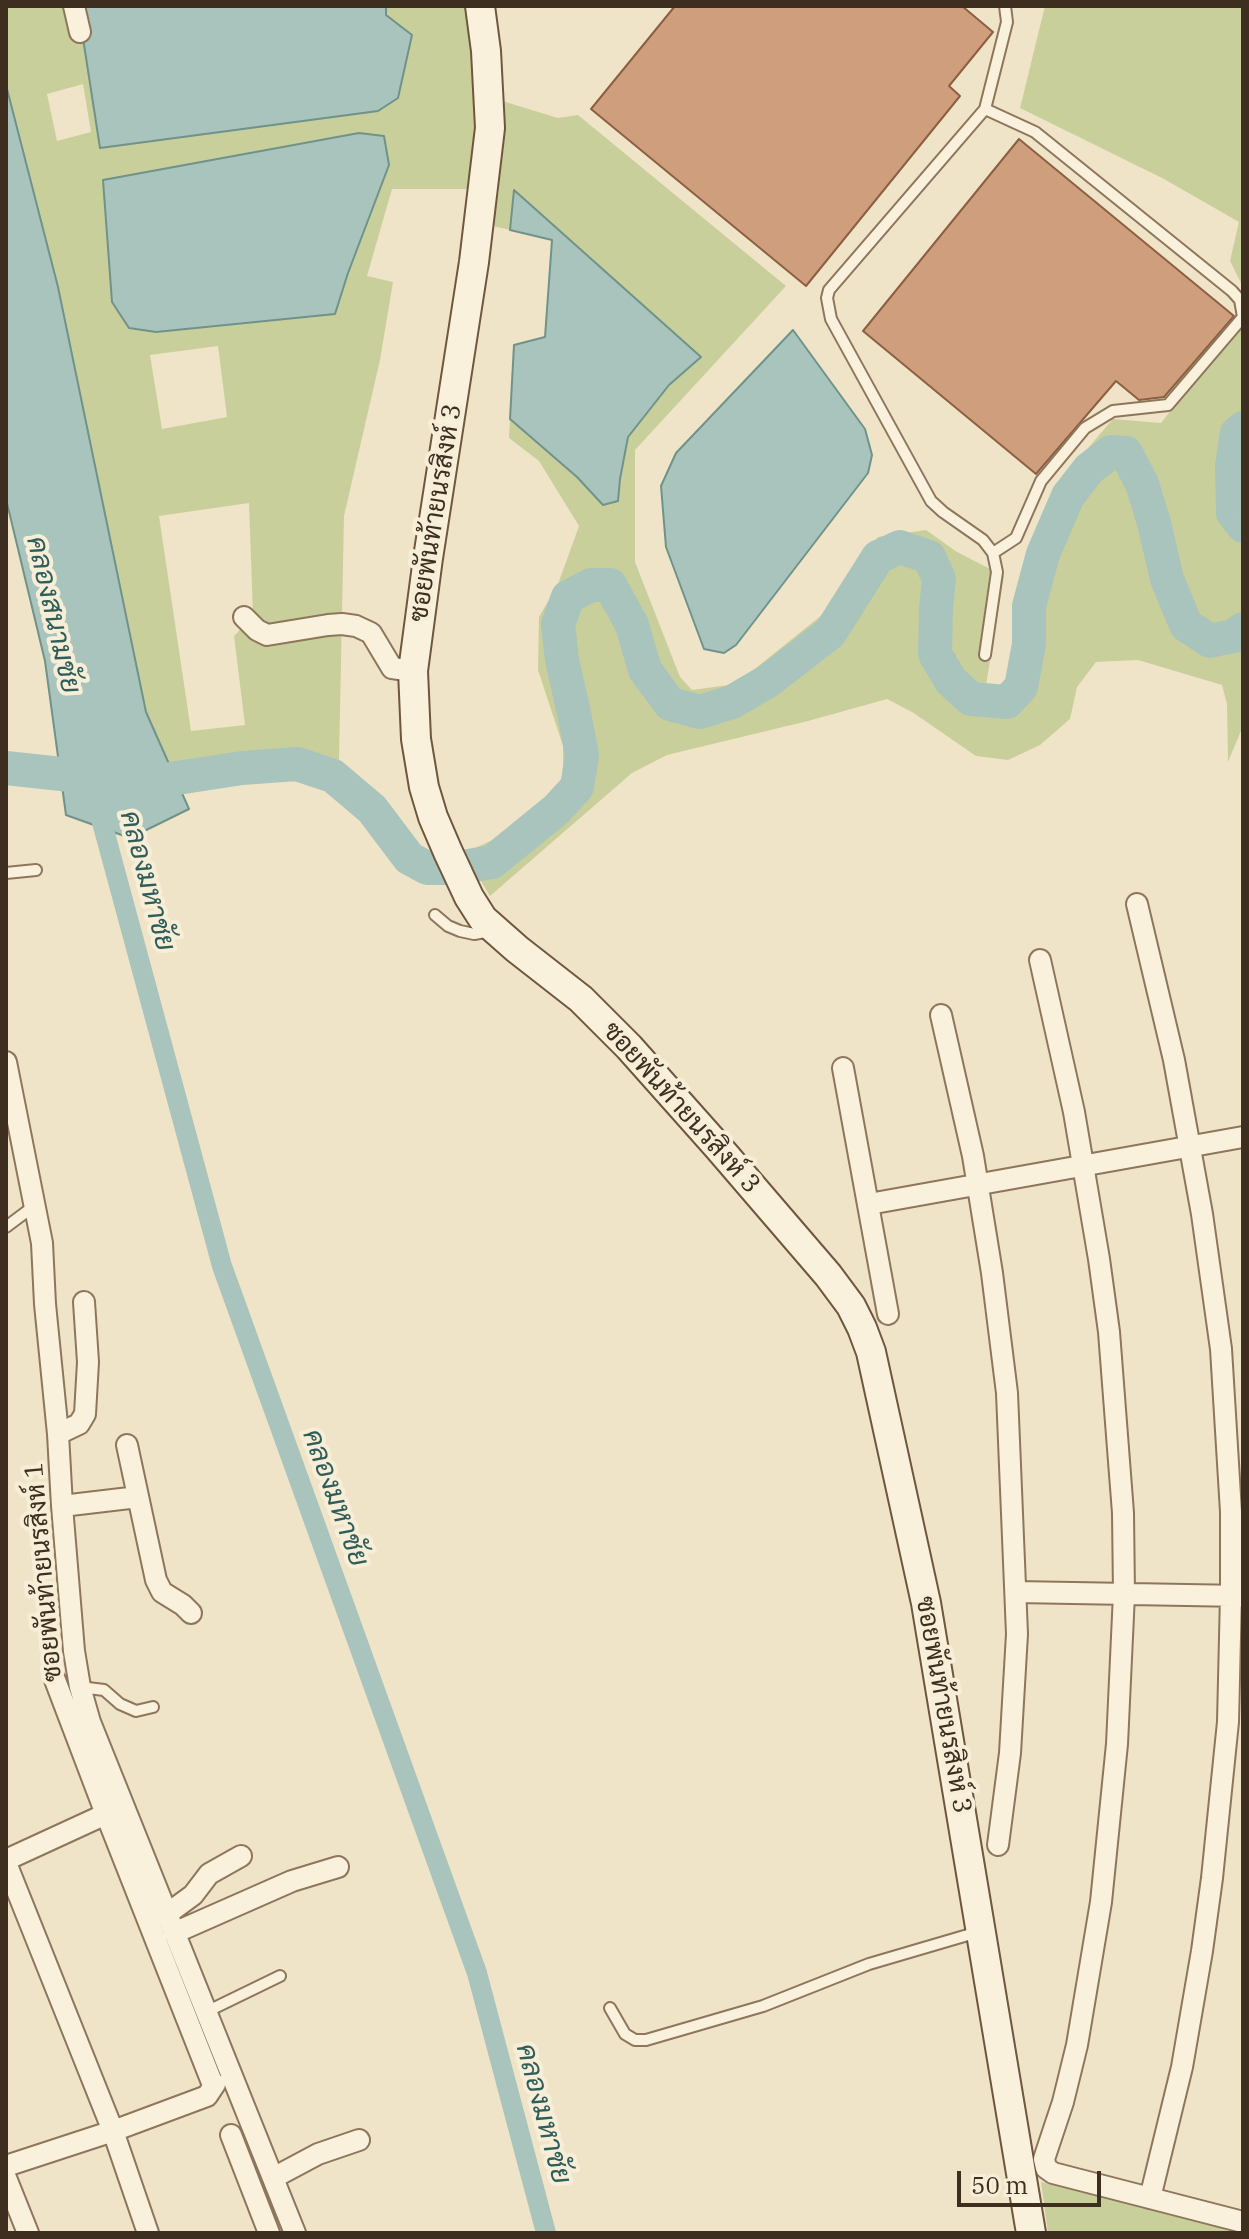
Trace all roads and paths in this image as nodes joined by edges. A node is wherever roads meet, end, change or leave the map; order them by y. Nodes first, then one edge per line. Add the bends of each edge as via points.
1 (74, 6) edge
2 (480, 6) edge
3 (1005, 6) edge
4 (80, 32) dead end
5 (985, 109) junction
6 (993, 553) junction
7 (244, 617) dead end
8 (985, 655) dead end
9 (413, 671) junction
10 (36, 870) dead end
11 (6, 873) edge
12 (1137, 904) dead end
13 (435, 915) dead end
14 (495, 930) junction
15 (1040, 960) dead end
16 (941, 1015) dead end
17 (6, 1062) edge
18 (843, 1068) dead end
19 (1243, 1137) edge
20 (1191, 1146) junction
21 (1083, 1166) junction
22 (977, 1185) junction
23 (869, 1204) junction
24 (34, 1206) junction
25 (6, 1227) edge
26 (84, 1302) dead end
27 (888, 1314) dead end
28 (58, 1434) junction
29 (127, 1445) dead end
30 (138, 1497) junction
31 (62, 1506) junction
32 (1016, 1592) junction
33 (1124, 1594) junction
34 (1237, 1596) edge
35 (191, 1613) dead end
36 (55, 1680) dead end
37 (80, 1687) junction
38 (153, 1707) dead end
39 (106, 1814) junction
40 (998, 1845) dead end
41 (241, 1856) dead end
42 (6, 1861) edge
43 (338, 1867) dead end
44 (170, 1924) junction
45 (981, 1931) junction
46 (280, 1976) dead end
47 (610, 2008) dead end
48 (206, 2012) junction
49 (113, 2131) junction
50 (231, 2135) dead end
51 (359, 2140) dead end
52 (6, 2166) edge
53 (6, 2178) edge
54 (273, 2178) junction
55 (1150, 2198) junction
56 (1243, 2222) edge
57 (28, 2233) edge
58 (148, 2233) edge
59 (269, 2233) edge
60 (295, 2233) edge
61 (1031, 2233) edge

1 - 4 street
2 - 9 street, ซอยพันท้ายนรสิงห์ 3 via 490,128
3 - 5 lane via 1007,22
5 - 6 lane via 827,298 831,319 931,501
5 - 6 lane via 1035,132 1220,281 1240,300 1243,317 1168,405 1113,411 1085,428 1041,481 1016,538
6 - 8 lane via 997,572
7 - 9 street via 267,635 356,626 371,633 392,668
9 - 14 street, ซอยพันท้ายนรสิงห์ 3 via 416,739 433,817 469,897
10 - 11 lane
12 - 20 street
13 - 14 lane via 460,931
14 - 45 street, ซอยพันท้ายนรสิงห์ 3 via 581,999 629,1047 828,1275 862,1328 926,1603
15 - 21 street
16 - 22 street
17 - 24 street, ซอยพันท้ายนรสิงห์ 1
18 - 23 street
19 - 20 street
20 - 21 street
20 - 34 street via 1221,1349
21 - 22 street
21 - 33 street via 1109,1332
22 - 23 street
22 - 32 street via 1007,1393
23 - 27 street
24 - 25 lane
24 - 28 street, ซอยพันท้ายนรสิงห์ 1 via 42,1243
26 - 28 street via 85,1414 79,1424
28 - 31 street, ซอยพันท้ายนรสิงห์ 1
29 - 30 street
30 - 31 street
30 - 35 street via 156,1580 162,1592
31 - 37 street, ซอยพันท้ายนรสิงห์ 1
32 - 33 street
32 - 40 street via 1010,1753
33 - 34 street
33 - 55 street via 1117,1744 1101,1902 1077,2045 1044,2159 1053,2173
34 - 55 street via 1206,1921 1182,2067
36 - 39 street
37 - 38 lane via 104,1690 136,1711
37 - 44 street, ซอยพันท้ายนรสิงห์ 1
39 - 42 street
39 - 49 street via 215,2084 207,2096
41 - 44 street via 209,1874
42 - 49 street
43 - 44 street
44 - 48 street, ซอยพันท้ายนรสิงห์ 1
45 - 47 lane via 646,2040 625,2034
45 - 61 street, ซอยพันท้ายนรสิงห์ 3
46 - 48 lane
48 - 54 street, ซอยพันท้ายนรสิงห์ 1
49 - 52 street
49 - 58 street
50 - 59 street
51 - 54 street
53 - 57 street
54 - 60 street, ซอยพันท้ายนรสิงห์ 1
55 - 56 street

